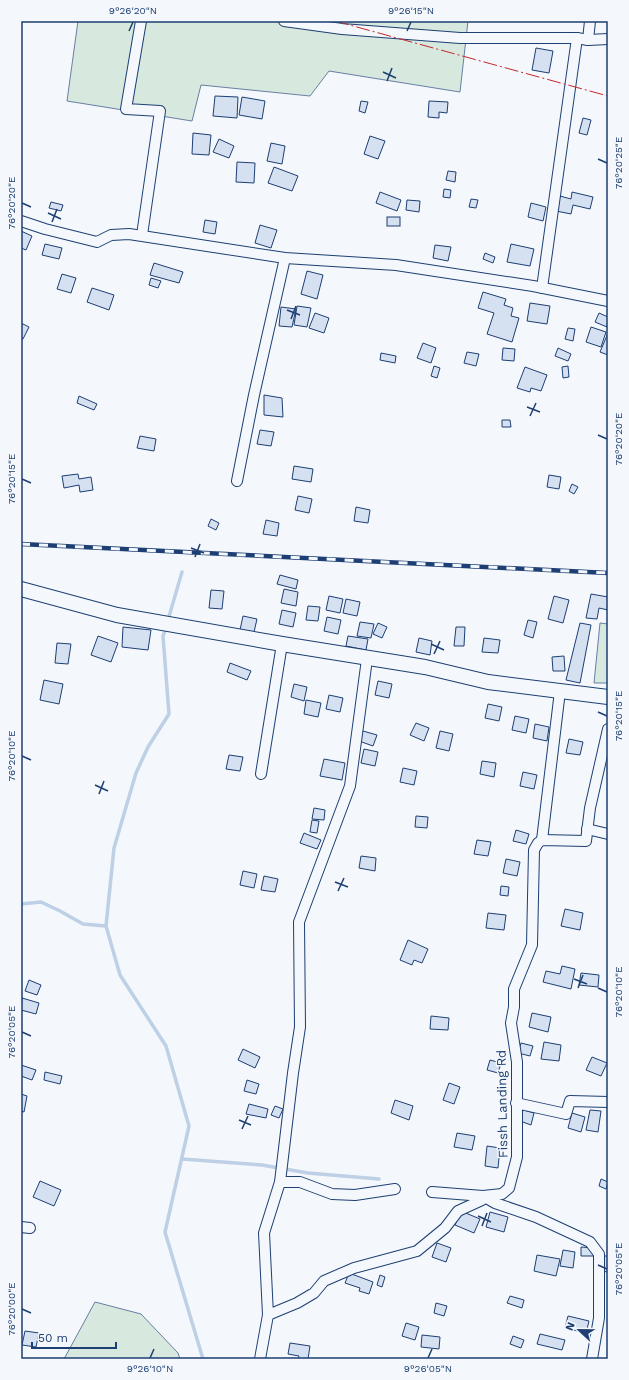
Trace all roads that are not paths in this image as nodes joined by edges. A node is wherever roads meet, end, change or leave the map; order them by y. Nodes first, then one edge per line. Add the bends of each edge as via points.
1 (141, 21) edge
2 (284, 21) edge
3 (590, 21) edge
4 (577, 38) junction
5 (608, 39) edge
6 (588, 40) junction
7 (21, 221) edge
8 (142, 235) junction
9 (285, 258) junction
10 (542, 288) junction
11 (608, 301) edge
12 (237, 481) dead end
13 (21, 589) edge
14 (282, 644) junction
15 (367, 659) junction
16 (560, 691) junction
17 (608, 697) edge
18 (608, 729) edge
19 (261, 774) dead end
20 (587, 829) junction
21 (608, 834) edge
22 (542, 840) junction
23 (608, 1102) edge
24 (516, 1103) junction
25 (280, 1182) junction
26 (395, 1189) dead end
27 (432, 1192) dead end
28 (483, 1196) junction
29 (268, 1315) junction
30 (260, 1359) edge
31 (592, 1359) edge

1 - 8 street via 126,108 160,111
2 - 4 street via 342,29 460,38
3 - 6 street
4 - 6 street
4 - 10 street
5 - 6 street
7 - 8 street via 96,242 111,235
8 - 9 street
9 - 10 street via 396,265
9 - 12 street
10 - 11 street
13 - 14 main road via 116,615
14 - 15 main road
14 - 19 street
15 - 16 main road via 425,667 488,682
15 - 25 street via 350,786 299,922 300,1027
16 - 17 main road
16 - 22 street
18 - 20 street
20 - 21 street
20 - 22 street via 586,841
22 - 24 street, Fissh Landing Rd via 533,854 532,945 514,989 511,1022 517,1062
23 - 24 street via 570,1101 566,1114
24 - 28 street, Fissh Landing Rd via 517,1157 513,1177 509,1188 502,1194
25 - 26 street via 300,1182 332,1194 355,1195
25 - 29 street via 264,1233
27 - 28 street
28 - 29 street, Fissh Landing Rd via 482,1200 458,1211 445,1228 417,1251 354,1268 324,1281 308,1297
28 - 31 street via 590,1242 599,1254 599,1318
29 - 30 street

